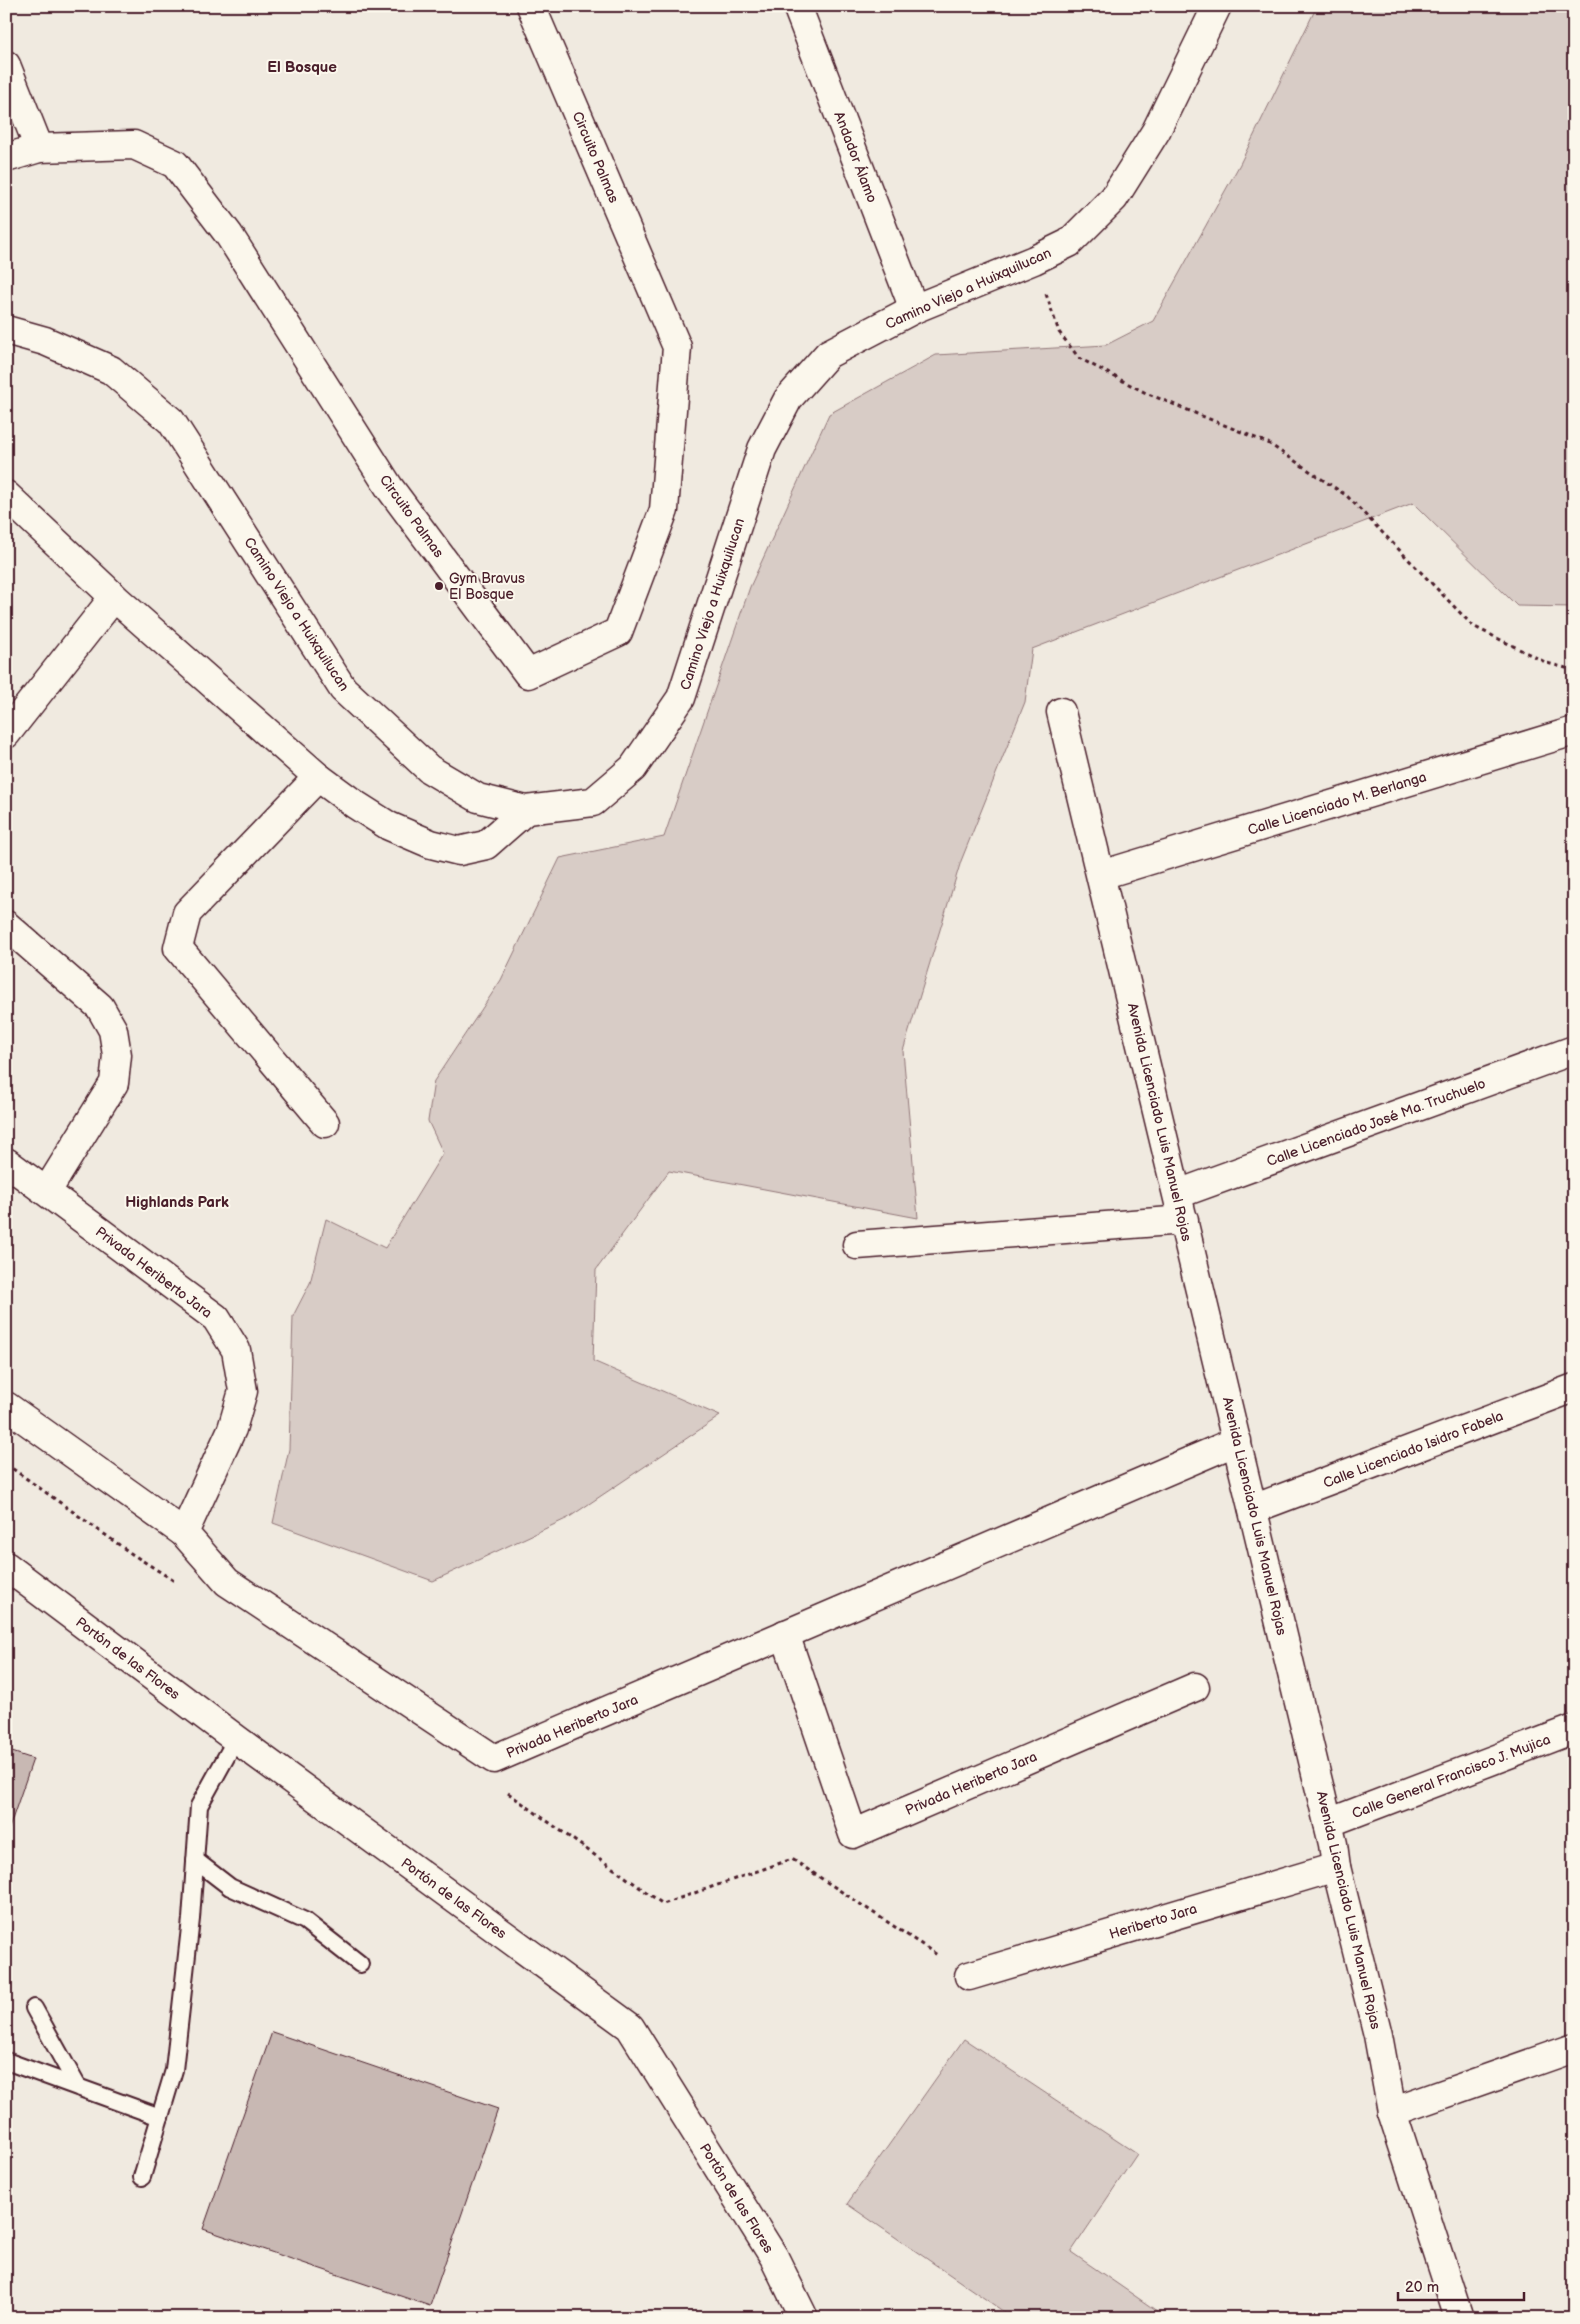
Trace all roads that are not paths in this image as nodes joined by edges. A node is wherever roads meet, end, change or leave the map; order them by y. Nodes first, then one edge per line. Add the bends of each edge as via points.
1 (531, 6) edge
2 (797, 6) edge
3 (1217, 6) edge
4 (6, 65) edge
5 (39, 148) junction
6 (6, 158) edge
7 (914, 309) junction
8 (6, 330) edge
9 (6, 495) edge
10 (114, 597) junction
11 (1061, 712) dead end
12 (9, 726) edge
13 (1574, 730) edge
14 (318, 777) junction
15 (526, 810) junction
16 (1101, 875) junction
17 (6, 925) edge
18 (1574, 1050) edge
19 (325, 1123) dead end
20 (6, 1162) edge
21 (47, 1191) junction
22 (1181, 1207) junction
23 (857, 1245) dead end
24 (1574, 1388) edge
25 (6, 1406) edge
26 (1236, 1441) junction
27 (1253, 1509) junction
28 (184, 1533) junction
29 (6, 1566) edge
30 (785, 1634) junction
31 (1195, 1687) dead end
32 (1574, 1729) edge
33 (236, 1739) junction
34 (1328, 1823) junction
35 (195, 1860) junction
36 (1336, 1866) junction
37 (360, 1964) dead end
38 (969, 1976) dead end
39 (34, 2008) dead end
40 (1574, 2048) edge
41 (6, 2061) edge
42 (78, 2087) junction
43 (1392, 2112) junction
44 (160, 2117) junction
45 (142, 2177) dead end
46 (804, 2318) edge
47 (1458, 2318) edge

1 - 5 street, Circuito Palmas via 677,347 664,510 618,632 528,674 389,487 229,235 175,164 134,145
2 - 7 street, Andador Álamo
3 - 7 street, Camino Viejo a Huixquilucan via 1156,131 1114,198 1069,243
4 - 5 street
5 - 6 street, Circuito Palmas
7 - 15 street, Camino Viejo a Huixquilucan via 828,354 788,399 762,449 681,698 633,768 593,802
8 - 15 street, Camino Viejo a Huixquilucan via 45,341 111,370 171,421 344,689 429,768 478,798
9 - 10 street
10 - 12 street
10 - 14 street
11 - 16 street, Avenida Licenciado Luis Manuel Rojas
13 - 16 street, Calle Licenciado M. Berlanga
14 - 15 street via 389,826 431,844 459,851 486,845
14 - 19 street via 187,913 178,948
16 - 22 street, Avenida Licenciado Luis Manuel Rojas
17 - 21 street via 100,1007 114,1030 117,1055 114,1083
18 - 22 street, Calle Licenciado José Ma. Truchuelo
20 - 21 street, Privada Heriberto Jara
21 - 28 street, Privada Heriberto Jara via 216,1318 236,1350 243,1391 232,1429
22 - 23 street, Calle Licenciado José Ma. Truchuelo
22 - 26 street, Avenida Licenciado Luis Manuel Rojas
24 - 27 street, Calle Licenciado Isidro Fabela
25 - 28 street
26 - 27 street, Avenida Licenciado Luis Manuel Rojas
26 - 30 street
27 - 34 street, Avenida Licenciado Luis Manuel Rojas
28 - 30 street, Privada Heriberto Jara via 227,1582 494,1759
29 - 33 street, Portón de las Flores
30 - 31 street, Privada Heriberto Jara via 853,1834
32 - 34 street, Calle General Francisco J. Mujica
33 - 35 lane via 199,1806
33 - 46 street, Portón de las Flores via 630,2028 774,2258
34 - 36 street, Avenida Licenciado Luis Manuel Rojas
35 - 37 lane via 230,1887 305,1921
35 - 44 lane via 174,2070
36 - 38 street, Heriberto Jara
36 - 43 street, Avenida Licenciado Luis Manuel Rojas via 1378,2036
39 - 42 lane
40 - 43 street
41 - 42 lane
42 - 44 lane
43 - 47 street, Avenida Licenciado Luis Manuel Rojas
44 - 45 lane

